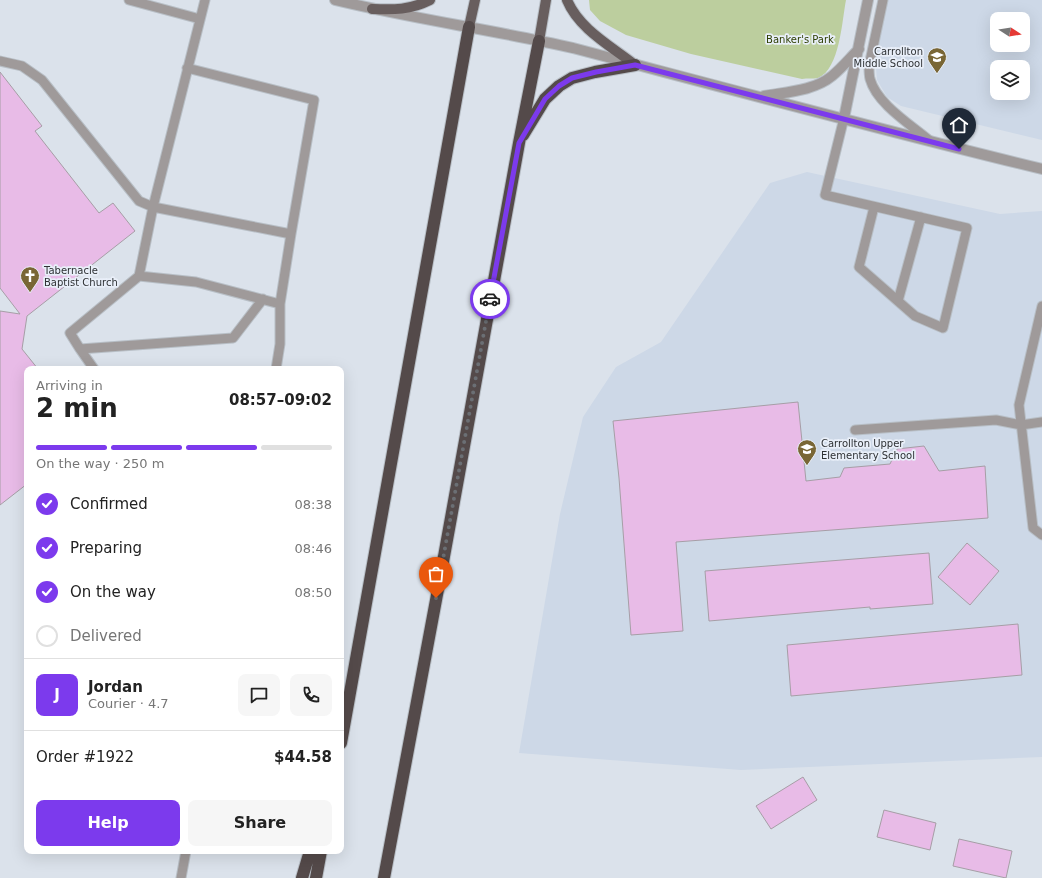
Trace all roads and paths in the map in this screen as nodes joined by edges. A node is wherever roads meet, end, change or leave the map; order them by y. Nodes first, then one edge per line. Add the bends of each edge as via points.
1 (129, 0) edge
2 (205, 0) edge
3 (335, 0) edge
4 (430, 0) edge
5 (475, 0) edge
6 (546, 0) edge
7 (567, 0) edge
8 (868, 0) edge
9 (883, 0) edge
10 (372, 9) junction
11 (200, 19) junction
12 (469, 27) junction
13 (539, 40) junction
14 (859, 49) junction
15 (0, 61) edge
16 (635, 65) junction
17 (187, 68) junction
18 (759, 96) junction
19 (844, 118) junction
20 (931, 142) junction
21 (519, 143) junction
22 (1042, 169) edge
23 (153, 207) junction
24 (874, 207) junction
25 (921, 217) junction
26 (291, 234) junction
27 (139, 276) junction
28 (262, 299) junction
29 (898, 301) junction
30 (280, 304) junction
31 (1042, 306) edge
32 (80, 349) junction
33 (92, 366) edge
34 (276, 366) edge
35 (1042, 422) edge
36 (1021, 425) junction
37 (855, 430) dead end
38 (1042, 535) edge
39 (344, 726) edge
40 (185, 854) edge
41 (309, 854) edge
42 (320, 854) edge
43 (181, 878) edge
44 (302, 878) edge
45 (316, 878) edge
46 (384, 878) edge

1 - 11 lane
2 - 11 lane
3 - 10 street
4 - 10 main road via 400,10
5 - 12 main road
6 - 13 main road
7 - 16 main road via 582,23
8 - 14 street
9 - 20 lane via 869,77 880,99
10 - 12 street
11 - 17 lane
12 - 13 street
12 - 39 highway
13 - 16 street
13 - 21 highway
14 - 18 street via 832,77 819,84 806,89
14 - 19 street
15 - 23 lane via 22,66 42,80 139,201
16 - 18 street
16 - 21 highway via 572,78 559,86 545,99
17 - 23 lane
17 - 26 lane via 314,100
18 - 19 street
19 - 20 street
19 - 24 lane via 825,195
20 - 22 street
21 - 46 highway
23 - 26 lane
23 - 27 lane
24 - 25 lane
24 - 29 lane via 859,267
25 - 29 lane
25 - 29 lane via 967,228 943,328 915,316
26 - 30 lane
27 - 28 lane via 196,282
27 - 32 lane via 70,333
28 - 30 lane
28 - 32 lane via 233,338
30 - 34 lane via 280,344
31 - 36 lane via 1019,405
32 - 33 lane
35 - 36 lane
36 - 37 lane via 996,420
36 - 38 lane via 1034,528
40 - 43 lane
41 - 44 highway
42 - 45 highway

